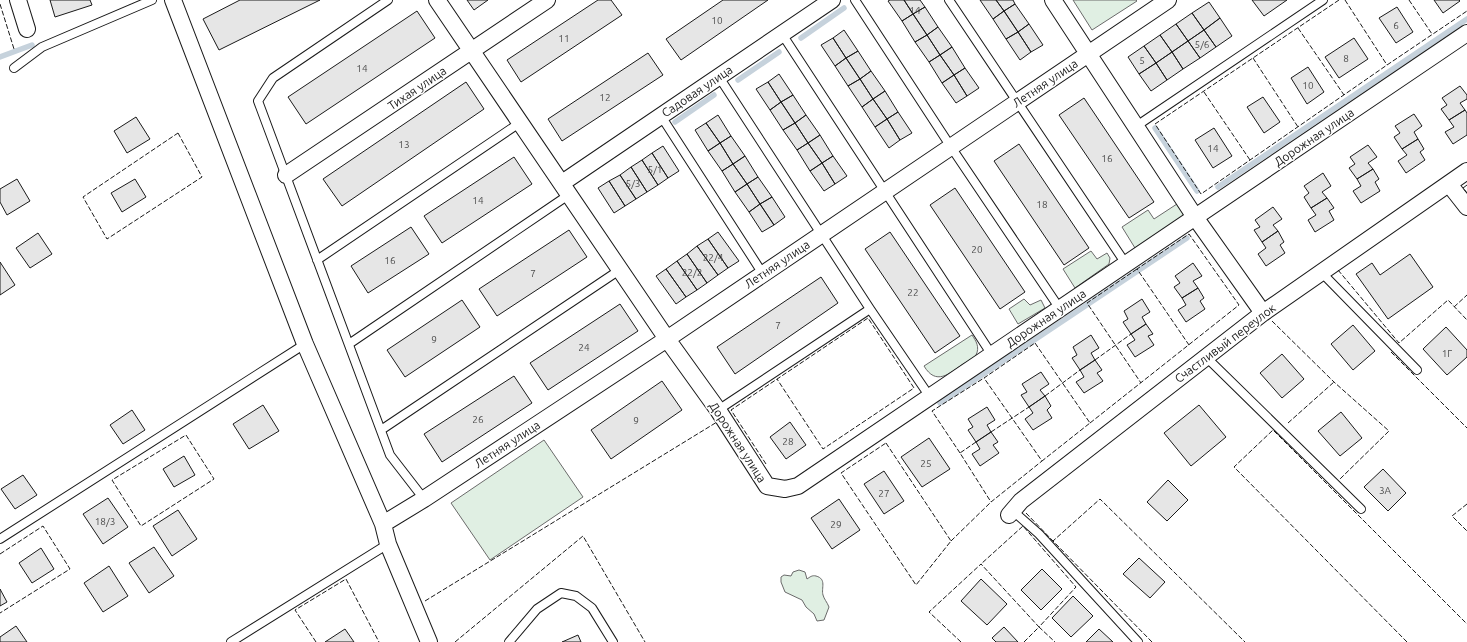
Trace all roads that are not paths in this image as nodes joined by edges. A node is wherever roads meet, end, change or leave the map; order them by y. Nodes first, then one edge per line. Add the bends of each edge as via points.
1 (18, 0) edge
2 (152, 0) edge
3 (388, 0) edge
4 (438, 0) edge
5 (547, 0) edge
6 (832, 0) edge
7 (855, 0) edge
8 (949, 0) edge
9 (1054, 0) edge
10 (1323, 0) edge
11 (1163, 1) edge
12 (177, 2) edge
13 (27, 29) dead end
14 (1467, 33) edge
15 (782, 34) junction
16 (472, 50) junction
17 (1088, 54) junction
18 (14, 68) dead end
19 (719, 77) junction
20 (1017, 102) junction
21 (660, 116) junction
22 (521, 122) junction
23 (1135, 127) junction
24 (951, 147) junction
25 (1467, 171) edge
26 (286, 175) junction
27 (1449, 184) junction
28 (566, 188) junction
29 (886, 191) junction
30 (1467, 207) edge
31 (1195, 217) junction
32 (822, 234) junction
33 (317, 260) junction
34 (1126, 264) junction
35 (621, 269) junction
36 (1322, 273) junction
37 (763, 274) junction
38 (870, 309) junction
39 (1060, 309) junction
40 (1262, 313) junction
41 (667, 339) junction
42 (305, 344) junction
43 (349, 344) junction
44 (992, 355) junction
45 (1206, 357) junction
46 (1417, 370) dead end
47 (930, 397) junction
48 (718, 410) junction
49 (381, 430) junction
50 (424, 499) junction
51 (1361, 508) dead end
52 (1011, 513) joint
53 (383, 524) junction
54 (0, 539) edge
55 (388, 544) junction
56 (231, 642) edge
57 (429, 642) edge
58 (509, 642) edge
59 (613, 642) edge
60 (1138, 642) edge

1 - 13 street
2 - 18 lane via 42,47
3 - 26 lane via 273,78 258,101
4 - 16 street, Дорожная улица
5 - 16 street, Тихая улица
6 - 15 street, Садовая улица
7 - 24 lane
8 - 20 lane
9 - 17 street
10 - 23 lane
11 - 17 street, Летняя улица
12 - 42 street
14 - 31 street, Дорожная улица
15 - 19 street, Садовая улица
15 - 29 lane
16 - 22 street, Дорожная улица
16 - 26 street, Тихая улица
17 - 20 street, Летняя улица
17 - 23 street
19 - 21 street, Садовая улица
19 - 32 lane
20 - 24 street, Летняя улица
20 - 34 lane
21 - 28 street, Садовая улица
21 - 37 lane
22 - 28 street, Дорожная улица
22 - 33 lane
23 - 31 street
24 - 29 street, Летняя улица
24 - 39 lane
25 - 27 street, Счастливый переулок
26 - 33 lane
27 - 30 street
27 - 36 street, Счастливый переулок
28 - 35 street, Дорожная улица
28 - 43 lane
29 - 32 street, Летняя улица
29 - 44 lane
31 - 34 street, Дорожная улица
31 - 40 street
32 - 37 street, Летняя улица
32 - 38 lane
33 - 43 lane
34 - 39 street, Дорожная улица
35 - 41 street, Дорожная улица
35 - 49 lane
36 - 40 street, Счастливый переулок
36 - 46 lane
37 - 41 street, Летняя улица
38 - 47 lane
38 - 48 lane
39 - 44 street, Дорожная улица
40 - 45 street, Счастливый переулок
41 - 48 street, Дорожная улица
41 - 50 street, Летняя улица
42 - 53 street
42 - 54 lane
43 - 49 lane
44 - 47 street, Дорожная улица
45 - 51 lane
45 - 52 street, Счастливый переулок via 1021,501
47 - 48 street, Дорожная улица via 798,486 785,489 766,486
49 - 50 lane via 390,455
50 - 53 street, Летняя улица
52 - 60 lane via 1039,534
53 - 55 street
55 - 56 lane
55 - 57 street
58 - 59 lane via 536,609 561,593 576,596 592,608

